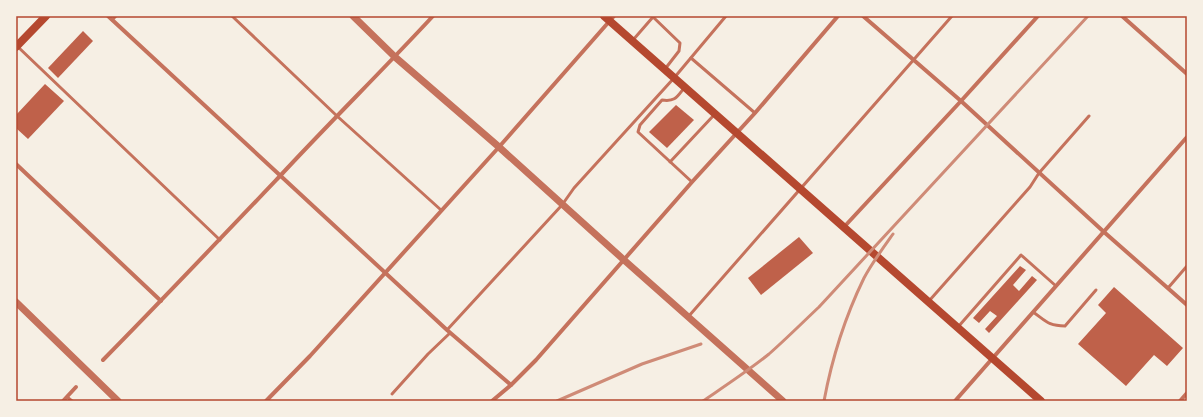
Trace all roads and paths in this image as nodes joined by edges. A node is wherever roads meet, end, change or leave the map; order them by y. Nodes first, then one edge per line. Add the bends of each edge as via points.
1 (46, 16) edge
2 (108, 16) edge
3 (232, 16) edge
4 (353, 16) edge
5 (433, 16) edge
6 (726, 16) edge
7 (838, 16) edge
8 (863, 16) edge
9 (952, 16) edge
10 (1038, 16) edge
11 (1122, 16) edge
12 (652, 17) edge
13 (114, 18) edge
14 (609, 18) edge
15 (632, 41) junction
16 (16, 46) edge
17 (395, 57) junction
18 (691, 58) junction
19 (913, 60) junction
20 (665, 69) junction
21 (1187, 74) edge
22 (674, 78) junction
23 (685, 88) junction
24 (961, 101) junction
25 (755, 113) junction
26 (715, 114) junction
27 (338, 116) junction
28 (1089, 116) dead end
29 (737, 133) junction
30 (1187, 137) edge
31 (499, 147) junction
32 (670, 162) junction
33 (16, 164) edge
34 (1040, 173) junction
35 (280, 175) junction
36 (692, 182) junction
37 (800, 189) junction
38 (562, 205) junction
39 (440, 210) junction
40 (844, 227) junction
41 (1104, 232) junction
42 (220, 240) junction
43 (624, 260) junction
44 (1187, 266) edge
45 (384, 272) junction
46 (1056, 286) junction
47 (1168, 288) junction
48 (1096, 290) dead end
49 (161, 301) junction
50 (16, 302) edge
51 (929, 302) junction
52 (1187, 304) edge
53 (1033, 312) junction
54 (688, 318) junction
55 (957, 327) junction
56 (448, 332) junction
57 (993, 358) junction
58 (103, 360) dead end
59 (511, 385) junction
60 (76, 387) dead end
61 (1187, 393) edge
62 (392, 394) dead end
63 (67, 397) junction
64 (63, 401) edge
65 (72, 401) edge
66 (118, 401) edge
67 (266, 401) edge
68 (492, 401) edge
69 (783, 401) edge
70 (955, 401) edge
71 (1041, 401) edge
72 (1180, 401) edge

1 - 16 main road
2 - 13 street
3 - 27 lane
4 - 17 street
5 - 17 street
6 - 18 lane
7 - 25 street
8 - 19 street
9 - 19 lane
10 - 24 street
11 - 21 street
12 - 15 lane
12 - 20 lane via 680,43 679,51
13 - 35 street
14 - 15 main road
14 - 31 street
15 - 20 main road
16 - 42 lane
17 - 27 street
17 - 31 street
18 - 22 lane
18 - 25 lane
19 - 24 street
19 - 37 lane
20 - 22 main road
22 - 23 main road
22 - 38 lane
23 - 26 main road
23 - 32 lane via 675,99 662,100 640,125 638,132
24 - 34 street
24 - 40 street
25 - 29 street
26 - 29 main road
26 - 32 lane
27 - 35 street
27 - 39 lane
28 - 34 lane
29 - 36 street
29 - 37 main road
30 - 41 street
31 - 38 street
31 - 39 street
32 - 36 lane
33 - 49 street
34 - 41 street
34 - 51 lane
35 - 42 street
35 - 45 street
36 - 43 street
37 - 40 main road
37 - 54 lane
38 - 43 street
38 - 56 lane
39 - 45 street
40 - 51 main road
41 - 46 street
41 - 47 street
42 - 49 street
43 - 54 street
43 - 59 street
44 - 47 lane
45 - 56 street
45 - 67 street via 310,356
46 - 53 street
46 - 55 lane via 1021,255
47 - 52 street
48 - 53 lane via 1065,326 1050,325
49 - 58 street
50 - 66 street
51 - 55 main road
53 - 57 street
54 - 69 street
55 - 57 main road
56 - 59 street
56 - 62 lane
57 - 70 street
57 - 71 main road
59 - 68 street
60 - 63 street
61 - 72 street
63 - 64 street
63 - 65 lane

